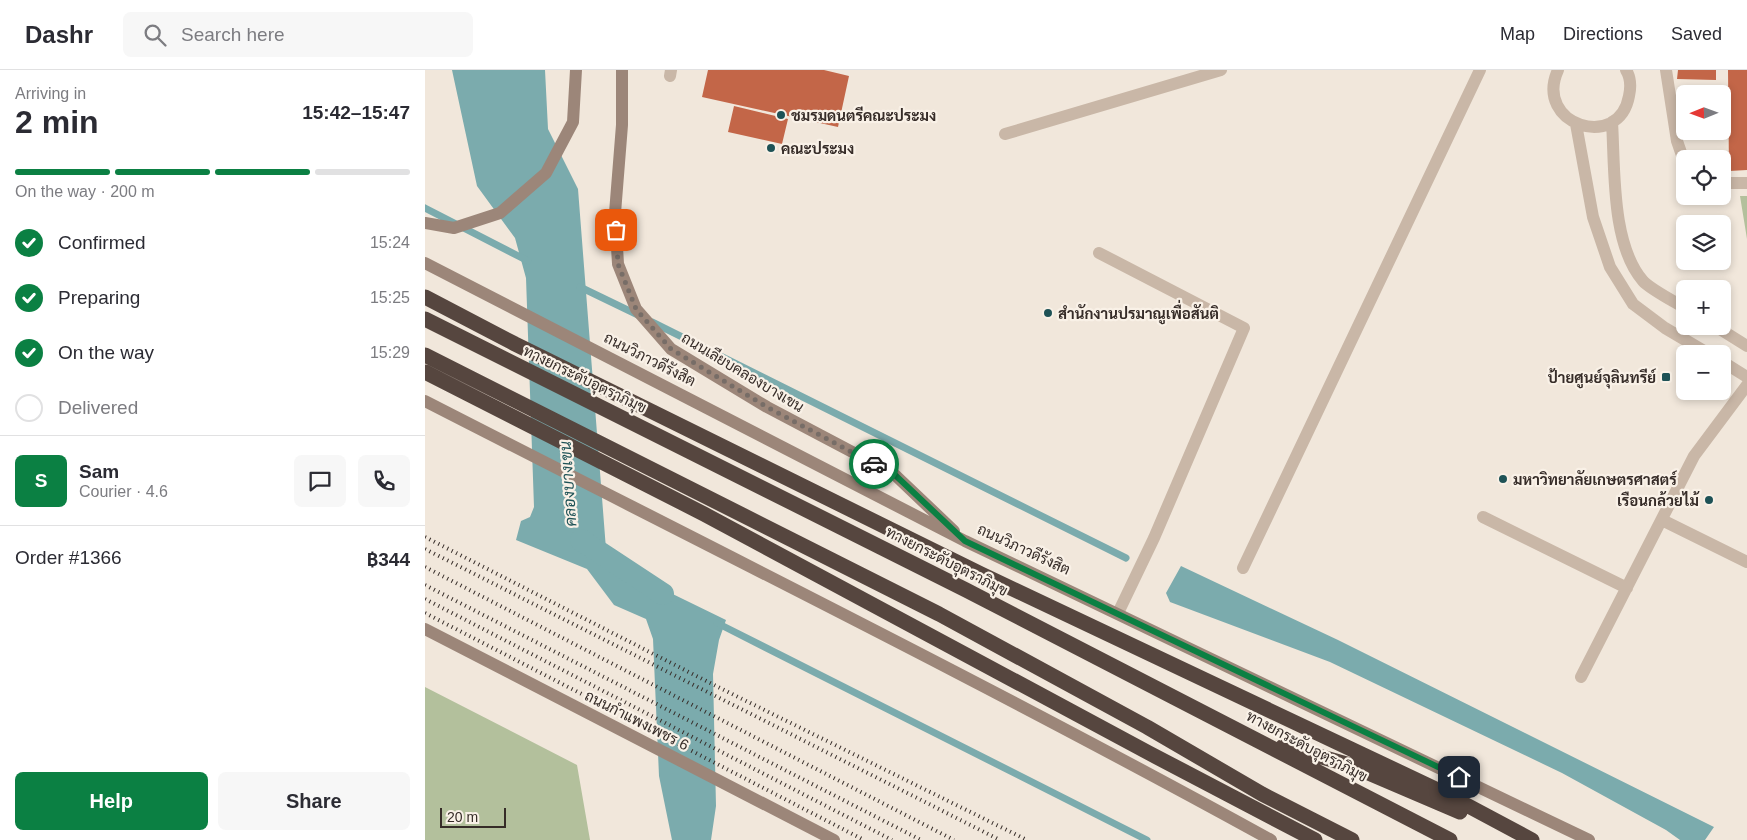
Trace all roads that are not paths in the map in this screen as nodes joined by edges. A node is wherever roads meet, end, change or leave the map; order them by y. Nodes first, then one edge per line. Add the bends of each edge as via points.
1 (576, 70) edge
2 (621, 70) edge
3 (1221, 70) edge
4 (1480, 70) edge
5 (1558, 70) edge
6 (1626, 70) edge
7 (1666, 70) edge
8 (1612, 122) junction
9 (1576, 124) junction
10 (1005, 134) dead end
11 (1680, 150) edge
12 (1731, 183) edge
13 (1747, 183) edge
14 (425, 223) edge
15 (1099, 253) dead end
16 (425, 263) edge
17 (425, 297) edge
18 (1676, 302) edge
19 (425, 319) edge
20 (1729, 335) edge
21 (1694, 345) edge
22 (1747, 346) edge
23 (425, 355) edge
24 (1731, 367) edge
25 (425, 372) edge
26 (1747, 376) edge
27 (1747, 386) edge
28 (425, 401) edge
29 (1483, 517) dead end
30 (1662, 520) junction
31 (965, 541) junction
32 (1747, 562) edge
33 (1243, 568) dead end
34 (1627, 588) junction
35 (1118, 613) junction
36 (425, 629) edge
37 (1581, 677) dead end
38 (1253, 737) junction
39 (1262, 794) junction
40 (835, 840) edge
41 (1271, 840) edge
42 (1315, 840) edge
43 (1338, 840) edge
44 (1352, 840) edge
45 (1450, 840) edge
46 (1520, 840) edge
47 (1532, 840) edge
48 (1589, 840) edge

1 - 14 main road via 573,122 546,174 501,213 454,228
2 - 31 main road, ถนนเลียบคลองบางเขน via 622,125 616,239 618,264 636,309 671,349 767,407 894,474
3 - 10 lane
4 - 33 lane
5 - 9 lane via 1554,78 1554,98 1564,116
6 - 8 lane via 1631,87 1628,104
7 - 11 lane
8 - 9 lane via 1600,127
8 - 18 lane via 1618,216 1626,253 1643,282
9 - 21 lane via 1593,217 1610,267 1633,304
12 - 13 lane
15 - 35 lane via 1244,328
16 - 31 main road, ถนนวิภาวดีรังสิต
17 - 47 highway via 981,574 1444,793
19 - 38 highway, ทางยกระดับอุตราภิมุข
20 - 22 lane
23 - 39 highway via 939,614 1147,727
24 - 26 lane
25 - 42 highway via 713,519
27 - 30 lane via 1695,456
28 - 41 main road via 930,658
29 - 34 lane
30 - 32 lane
30 - 34 lane
31 - 35 main road, ถนนวิภาวดีรังสิต
34 - 37 lane
35 - 48 main road, ถนนวิภาวดีรังสิต
36 - 40 main road, ถนนกำแพงเพชร 6
38 - 45 highway, ทางยกระดับอุตราภิมุข
38 - 46 highway via 1350,765
39 - 43 highway
39 - 44 highway

